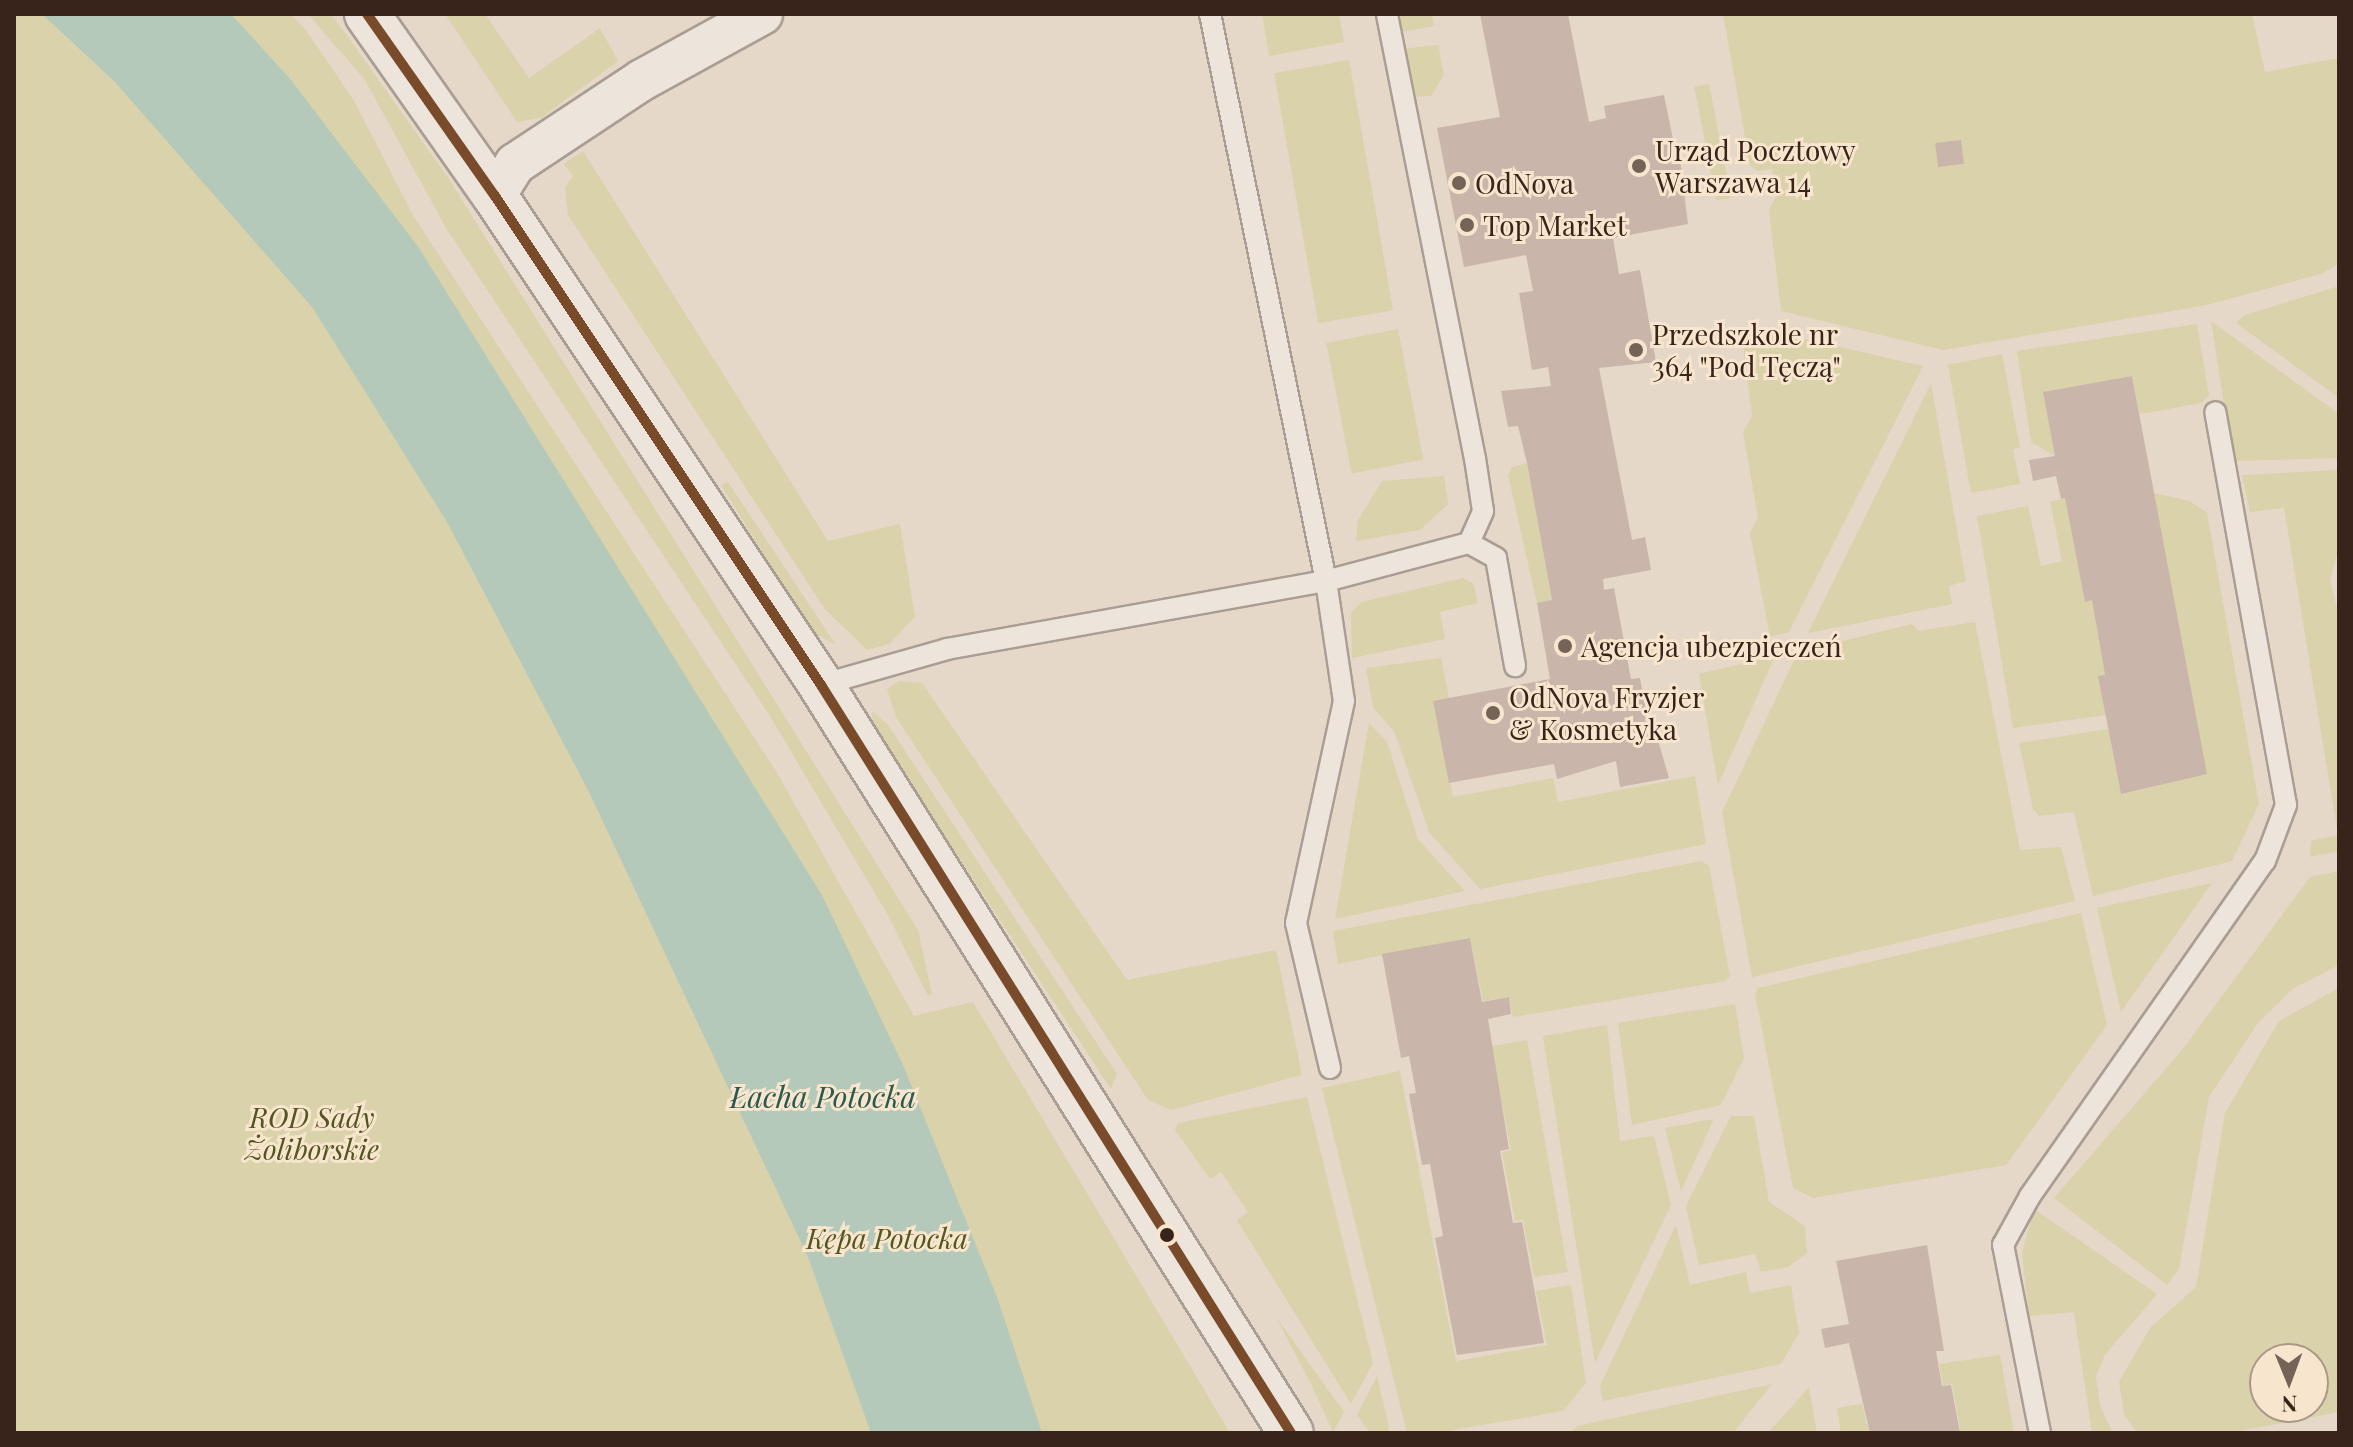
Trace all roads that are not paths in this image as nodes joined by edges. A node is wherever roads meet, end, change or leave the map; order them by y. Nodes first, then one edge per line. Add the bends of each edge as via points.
1 (367, 14) edge
2 (762, 14) edge
3 (1210, 14) edge
4 (1387, 14) edge
5 (495, 196) junction
6 (2215, 412) dead end
7 (1469, 543) junction
8 (1326, 581) junction
9 (1515, 666) dead end
10 (821, 685) junction
11 (1330, 1068) dead end
12 (1291, 1433) edge
13 (2040, 1433) edge

1 - 5 street
2 - 5 street via 642,80 515,164
3 - 8 lane
4 - 7 lane via 1475,459 1483,511
5 - 10 street
6 - 13 lane via 2286,805 2265,861 2030,1196 2003,1245
7 - 8 lane
7 - 9 lane via 1496,558
8 - 10 lane via 947,649
8 - 11 lane via 1344,701 1296,923
10 - 12 street

